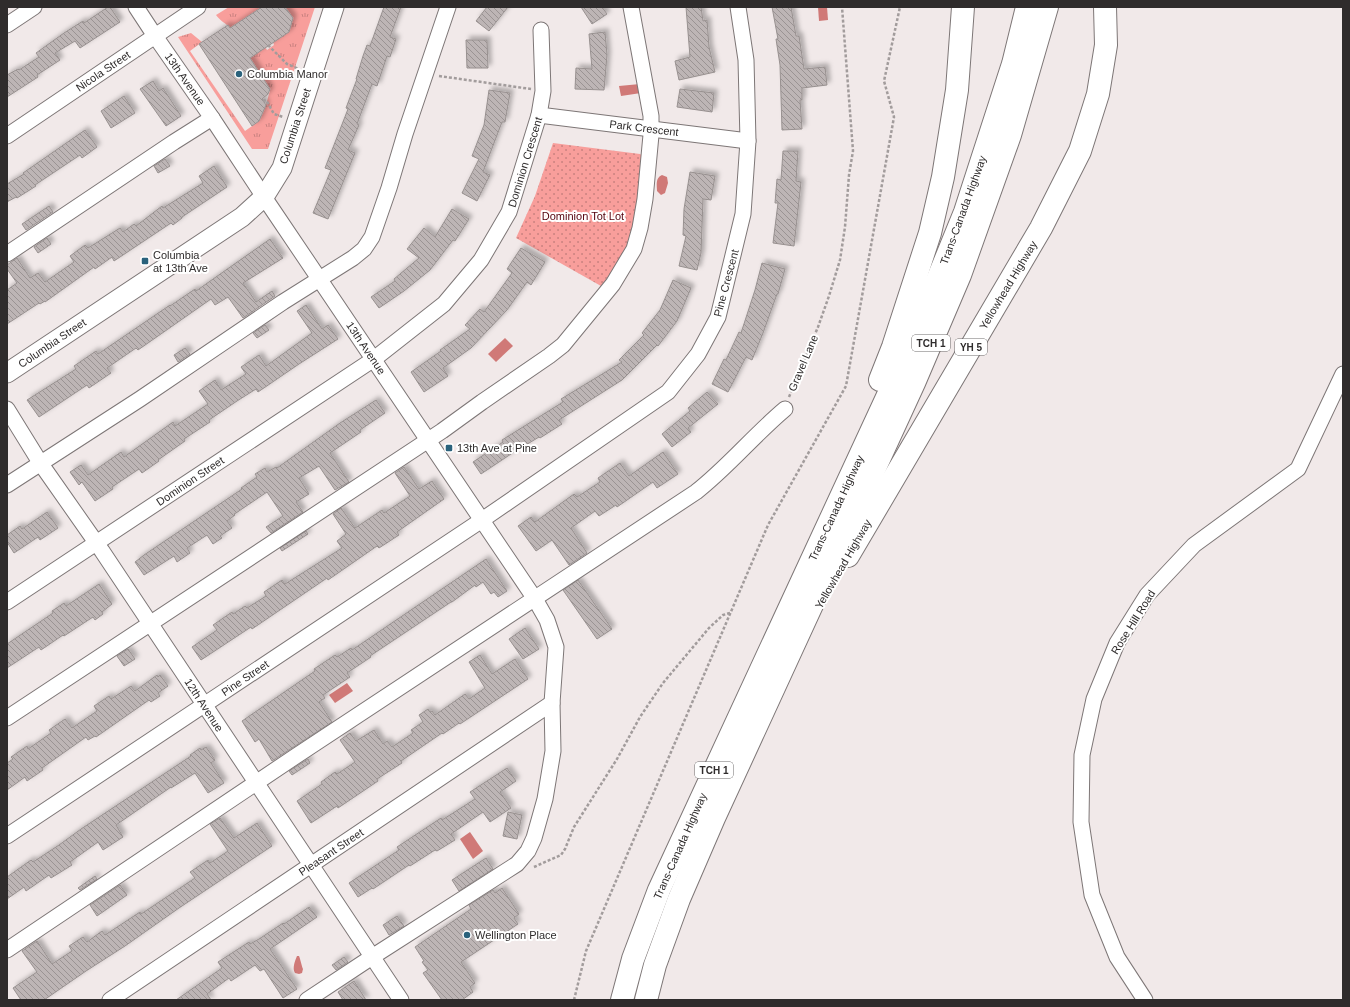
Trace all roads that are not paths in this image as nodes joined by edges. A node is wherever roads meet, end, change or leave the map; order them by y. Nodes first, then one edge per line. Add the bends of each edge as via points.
1 (34, 7) edge
2 (136, 7) edge
3 (198, 7) edge
4 (334, 7) edge
5 (448, 7) edge
6 (631, 7) edge
7 (738, 7) edge
8 (963, 7) edge
9 (1027, 7) edge
10 (1047, 7) edge
11 (1105, 7) edge
12 (7, 25) edge
13 (542, 30) dead end
14 (155, 36) junction
15 (539, 115) junction
16 (212, 118) junction
17 (651, 129) junction
18 (7, 136) edge
19 (748, 141) junction
20 (264, 197) junction
21 (7, 254) edge
22 (320, 279) junction
23 (374, 359) junction
24 (7, 373) edge
25 (1343, 374) edge
26 (785, 409) road end
27 (7, 410) edge
28 (428, 440) junction
29 (41, 464) junction
30 (7, 485) edge
31 (482, 520) junction
32 (96, 543) junction
33 (819, 544) junction
34 (535, 598) junction
35 (7, 602) edge
36 (150, 624) junction
37 (783, 667) junction
38 (552, 703) junction
39 (204, 705) junction
40 (7, 718) edge
41 (256, 784) junction
42 (7, 836) edge
43 (311, 865) junction
44 (7, 950) edge
45 (372, 957) junction
46 (110, 1000) edge
47 (308, 1000) edge
48 (401, 1000) edge
49 (622, 1000) edge
50 (646, 1000) edge
51 (1145, 1000) edge

1 - 12 street
2 - 14 street, 13th Avenue
3 - 14 street, Nicola Street
4 - 20 main road, Columbia Street via 282,168
5 - 22 street via 372,237 364,249
6 - 17 street via 651,116
7 - 19 street, Pine Crescent via 746,60
8 - 33 highway via 957,90 943,177 930,234 893,346
9 - 33 highway, Trans-Canada Highway / TCH 1 via 1013,64 965,212 908,354
10 - 37 highway, Trans-Canada Highway / TCH 1 via 1010,135 960,275 914,383
11 - 37 highway, Yellowhead Highway / YH 5 via 1106,45 1098,94 1080,151 1042,228
13 - 15 street, Dominion Crescent via 543,91
14 - 16 street, 13th Avenue
14 - 18 street, Nicola Street
15 - 17 street, Park Crescent
15 - 23 street, Dominion Crescent via 509,212 482,260 444,304
16 - 20 street, 13th Avenue
16 - 21 street
17 - 19 street, Park Crescent
17 - 28 street via 640,228 634,249 613,284 562,345 549,356
19 - 31 street, Pine Crescent via 743,214 718,317 698,354 668,392
20 - 22 street, 13th Avenue
20 - 24 main road, Columbia Street via 242,217
22 - 23 street, 13th Avenue
22 - 29 street
23 - 28 street, 13th Avenue
23 - 32 street, Dominion Street
25 - 51 street, Rose Hill Road via 1298,468 1194,545 1147,595 1117,643 1094,699 1082,755 1081,822 1092,895 1117,957
26 - 34 street via 764,426 713,479 696,492
27 - 29 street, 12th Avenue
28 - 31 street, 13th Avenue
28 - 36 street
29 - 30 street
29 - 32 street, 12th Avenue
31 - 34 street, 13th Avenue
31 - 39 street, Pine Street
32 - 35 street, Dominion Street
32 - 36 street, 12th Avenue
33 - 49 highway, Trans-Canada Highway / TCH 1 via 659,890 633,959
34 - 38 street, 13th Avenue via 547,620 556,647
34 - 41 street
36 - 39 street, 12th Avenue
36 - 40 street
37 - 50 highway, Trans-Canada Highway / TCH 1 via 682,892 655,965
38 - 43 street, Pleasant Street
38 - 45 street, 13th Avenue via 553,751 545,799 528,851 517,864
39 - 41 street, 12th Avenue
39 - 42 street, Pine Street
41 - 43 street, 12th Avenue
41 - 44 street
43 - 45 street, 12th Avenue
43 - 46 street, Pleasant Street
45 - 47 street, 13th Avenue
45 - 48 street, 12th Avenue

